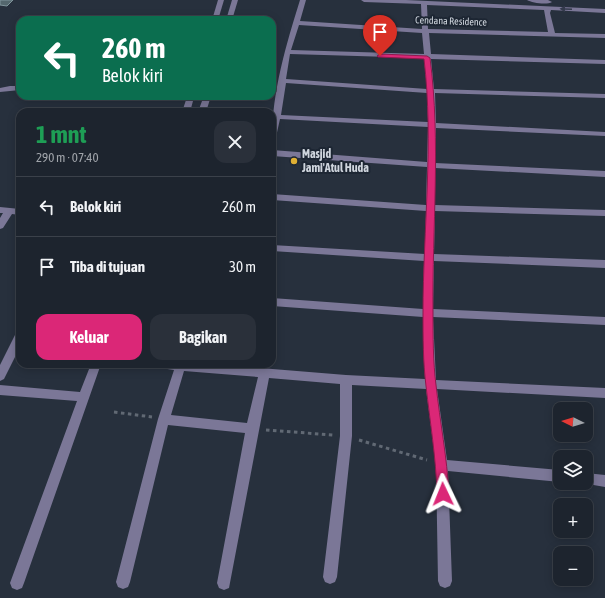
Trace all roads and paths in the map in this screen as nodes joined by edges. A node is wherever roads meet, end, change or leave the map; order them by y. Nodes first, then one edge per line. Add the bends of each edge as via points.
1 (221, 0) edge
2 (235, 0) edge
3 (303, 0) edge
4 (364, 0) edge
5 (530, 0) edge
6 (424, 3) junction
7 (502, 3) edge
8 (605, 5) edge
9 (548, 8) junction
10 (605, 11) edge
11 (216, 16) edge
12 (230, 16) edge
13 (296, 23) junction
14 (425, 31) junction
15 (552, 35) junction
16 (605, 36) edge
17 (287, 52) junction
18 (427, 58) junction
19 (605, 62) edge
20 (282, 81) junction
21 (16, 88) edge
22 (0, 90) edge
23 (431, 91) junction
24 (605, 96) edge
25 (277, 117) junction
26 (276, 121) edge
27 (432, 126) junction
28 (605, 134) edge
29 (276, 153) edge
30 (432, 165) junction
31 (605, 174) edge
32 (276, 197) edge
33 (431, 208) junction
34 (4, 211) edge
35 (16, 212) edge
36 (605, 213) edge
37 (0, 226) edge
38 (276, 248) edge
39 (429, 257) junction
40 (605, 264) edge
41 (276, 302) edge
42 (428, 314) junction
43 (605, 321) edge
44 (16, 344) edge
45 (95, 368) edge
46 (180, 368) edge
47 (192, 368) edge
48 (264, 374) junction
49 (0, 376) edge
50 (346, 380) junction
51 (431, 384) junction
52 (0, 390) edge
53 (605, 393) edge
54 (84, 397) junction
55 (114, 412) dead end
56 (164, 419) junction
57 (252, 429) junction
58 (442, 465) junction
59 (553, 475) edge
60 (593, 480) edge
61 (605, 481) edge
62 (330, 577) dead end
63 (445, 581) dead end
64 (123, 582) dead end
65 (17, 583) dead end
66 (224, 583) dead end

1 - 11 street
2 - 12 street
3 - 13 street
4 - 6 street
5 - 8 street
6 - 7 street
6 - 14 street
7 - 9 street
10 -> 9 street
9 - 15 street
13 - 14 street, Cendana Residence
13 - 17 street
14 - 15 street, Cendana Residence
14 - 18 street
15 - 16 street, Cendana Residence
17 - 18 street
17 - 20 street
18 - 19 street
18 - 23 street
20 - 23 street
20 - 25 street
21 - 22 street
23 - 24 street
23 - 27 street
25 - 26 street
25 - 27 street
27 - 28 street
27 - 30 street
29 - 30 street
30 - 31 street
30 - 33 street
32 - 33 street
33 - 36 street
33 - 39 street
34 - 35 street
34 - 37 street
38 - 39 street
39 - 40 street
39 - 42 street
41 - 42 street
42 - 43 street
42 - 51 street
44 - 49 street
45 - 54 street
46 - 56 street
47 - 48 street
48 - 50 street
48 - 57 street
50 - 51 street
50 - 62 street via 346,436
51 - 53 street
51 - 58 street
52 - 54 street
54 - 65 street
55 - 56 path
56 - 57 street
56 - 64 street
57 - 66 street
58 - 59 street
58 - 63 street
60 - 61 street

